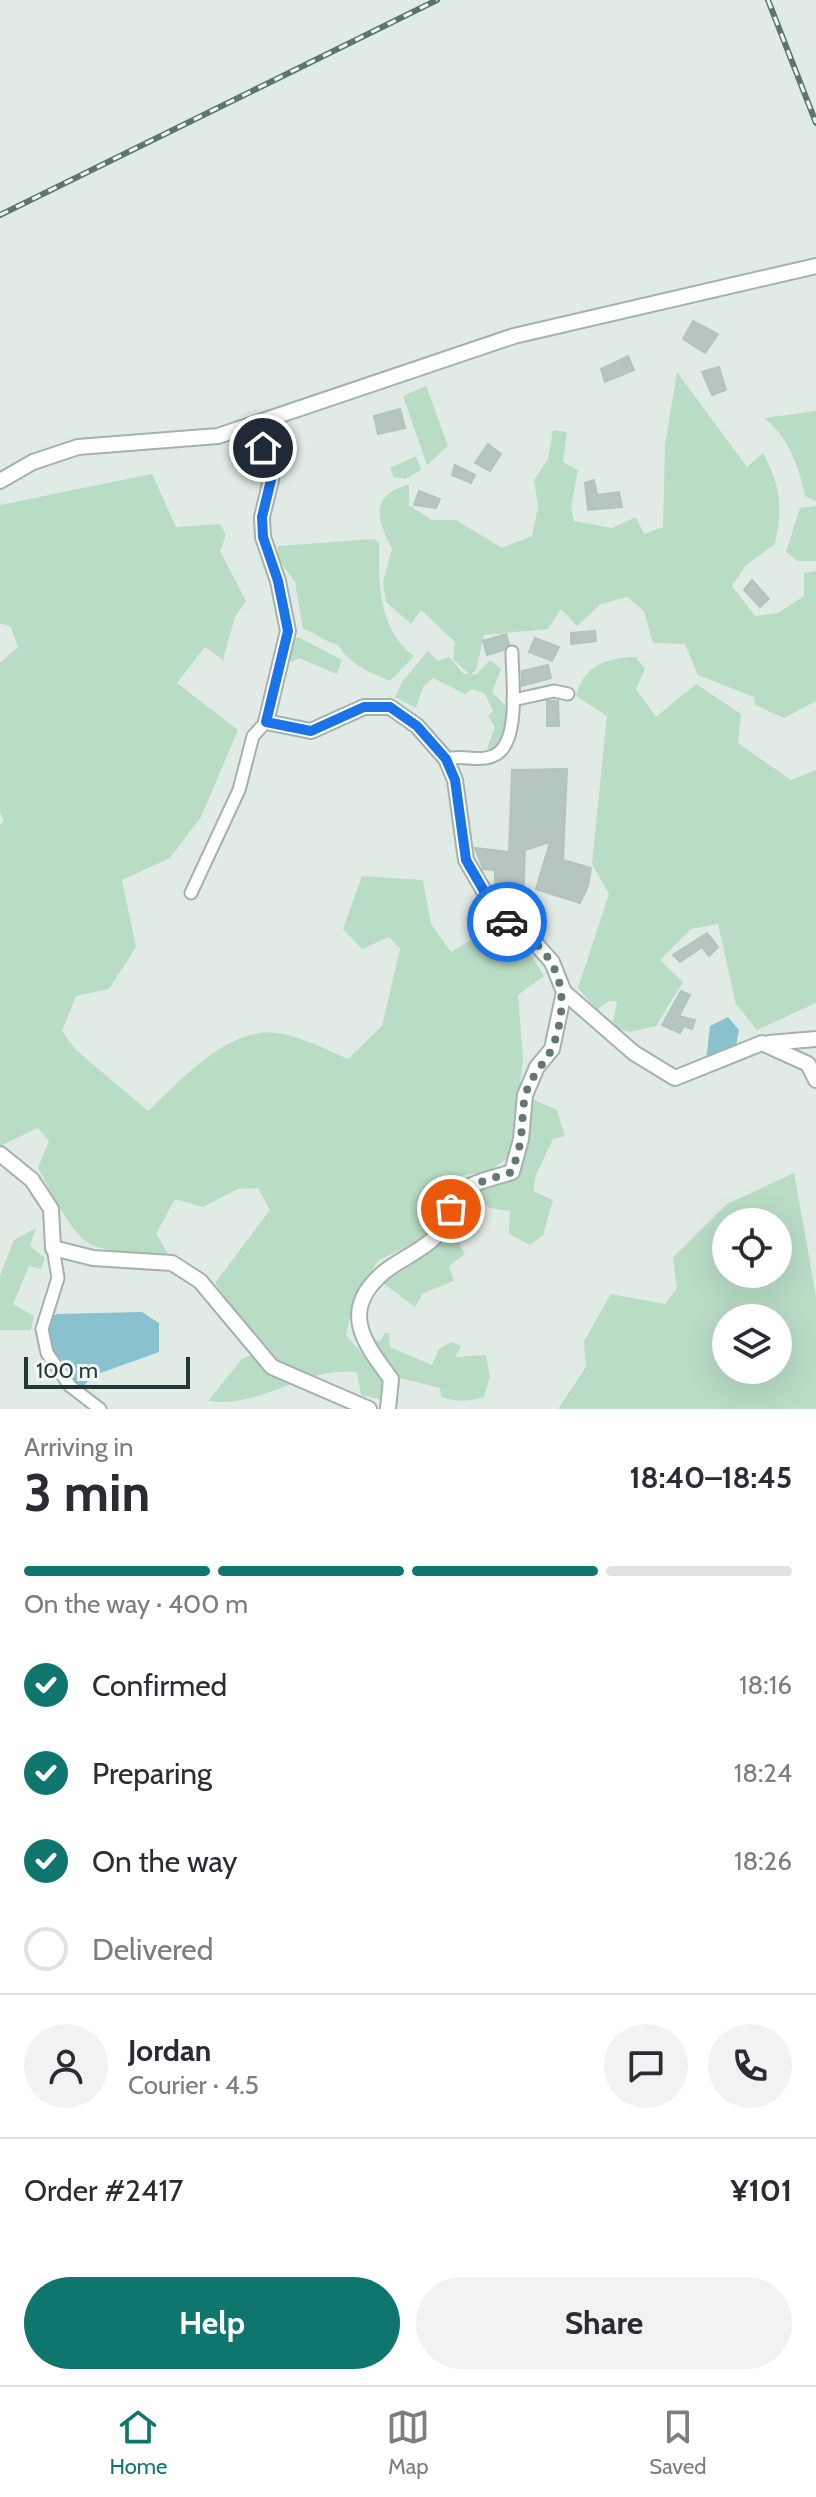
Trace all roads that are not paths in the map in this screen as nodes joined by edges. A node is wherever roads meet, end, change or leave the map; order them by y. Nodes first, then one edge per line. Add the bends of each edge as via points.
1 (816, 266) edge
2 (263, 448) dead end
3 (0, 481) edge
4 (512, 652) dead end
5 (568, 694) dead end
6 (513, 700) junction
7 (266, 722) junction
8 (446, 759) junction
9 (191, 893) dead end
10 (564, 992) junction
11 (816, 1039) edge
12 (762, 1043) junction
13 (816, 1080) edge
14 (0, 1154) edge
15 (53, 1248) junction
16 (100, 1409) edge
17 (369, 1409) edge
18 (388, 1409) edge

1 - 3 street via 514,336 218,436 78,447 33,462
2 - 7 street via 271,480 263,537 288,631
4 - 6 street
5 - 6 street via 554,691
6 - 8 street via 509,739 497,755
7 - 8 street via 311,731 364,707 390,707 417,726
7 - 9 street via 253,736 239,790
8 - 10 street via 455,780 466,860 498,912 552,962
10 - 12 street via 634,1053 675,1078
10 - 18 street via 552,1049 525,1095 512,1172 455,1197 443,1229 383,1273 363,1295 358,1323 365,1344 391,1379
11 - 12 street
12 - 13 street via 808,1064
14 - 15 street via 32,1180 51,1209
15 - 16 street via 58,1278 42,1329 47,1353 70,1386
15 - 17 street via 93,1258 172,1263 200,1281 272,1367

